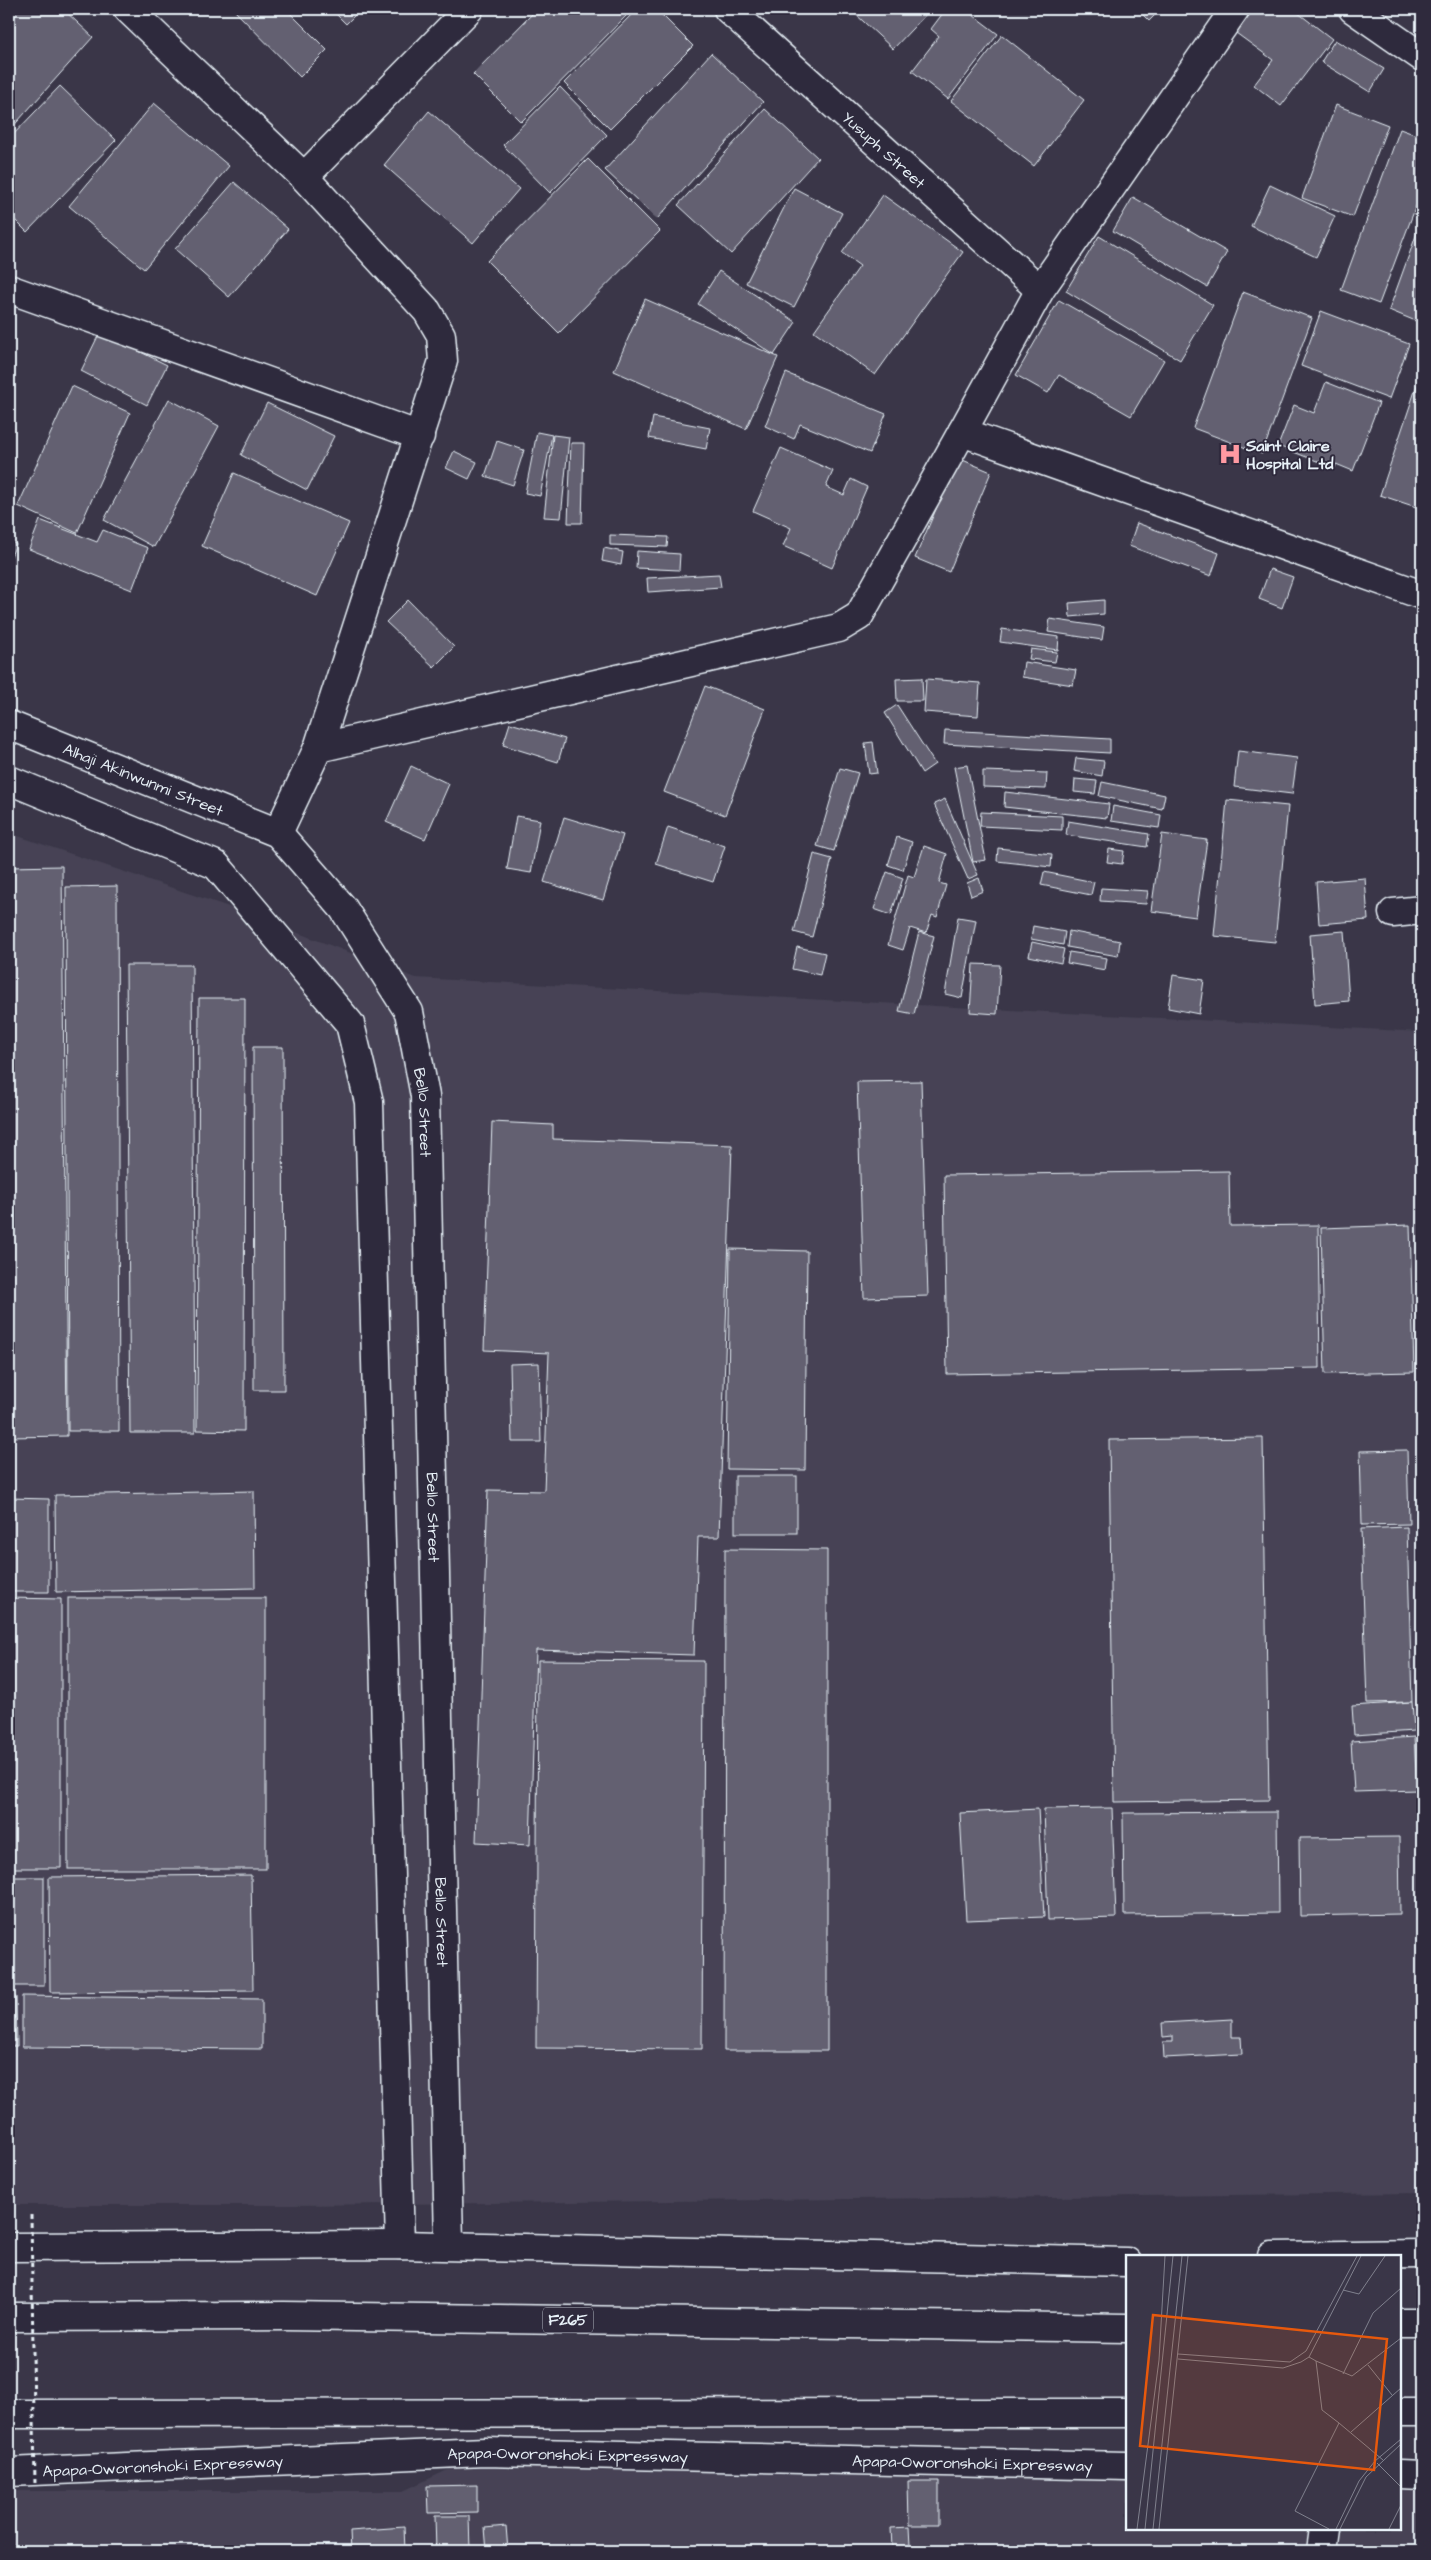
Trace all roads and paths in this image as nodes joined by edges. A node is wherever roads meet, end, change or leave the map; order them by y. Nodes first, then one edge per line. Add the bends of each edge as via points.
1 (128, 9) edge
2 (470, 9) edge
3 (728, 9) edge
4 (1235, 9) edge
5 (1353, 9) edge
6 (1422, 57) edge
7 (304, 177) junction
8 (9, 289) edge
9 (1040, 290) junction
10 (962, 432) junction
11 (420, 436) junction
12 (1422, 595) edge
13 (9, 725) edge
14 (318, 748) junction
15 (9, 780) edge
16 (278, 833) junction
17 (1422, 910) edge
18 (1393, 913) dead end
19 (31, 2216) dead end
20 (400, 2244) junction
21 (449, 2245) junction
22 (9, 2247) edge
23 (1422, 2254) edge
24 (1347, 2255) edge
25 (1126, 2262) edge
26 (9, 2317) edge
27 (1401, 2323) edge
28 (1422, 2323) edge
29 (1126, 2328) edge
30 (1126, 2413) edge
31 (1401, 2413) edge
32 (1422, 2413) edge
33 (9, 2414) edge
34 (1126, 2466) edge
35 (9, 2472) edge
36 (1401, 2474) edge
37 (1422, 2475) edge
38 (35, 2485) dead end
39 (1323, 2530) edge
40 (1320, 2551) edge

1 - 7 main road
2 - 7 main road
3 - 9 main road, Yusuph Street
4 - 9 main road
5 - 6 main road
7 - 11 main road via 427,311 441,335 443,361
8 - 11 main road
9 - 10 main road
10 - 12 main road
10 - 14 main road via 859,616 839,628
11 - 14 main road
13 - 16 main road, Alhaji Akinwunmi Street
14 - 16 main road
15 - 20 main road via 216,865 350,1024 369,1102
16 - 21 main road, Bello Street via 343,908 409,1012 425,1096
17 - 18 main road
19 - 38 path, bridge
20 - 21 main road
20 - 22 main road
21 - 25 main road
23 - 24 main road
26 - 29 main road, F265 via 284,2316
27 - 28 main road
30 - 33 main road
31 - 32 main road
34 - 35 main road, Apapa-Oworonshoki Expressway via 485,2452
36 - 37 main road
39 - 40 main road

